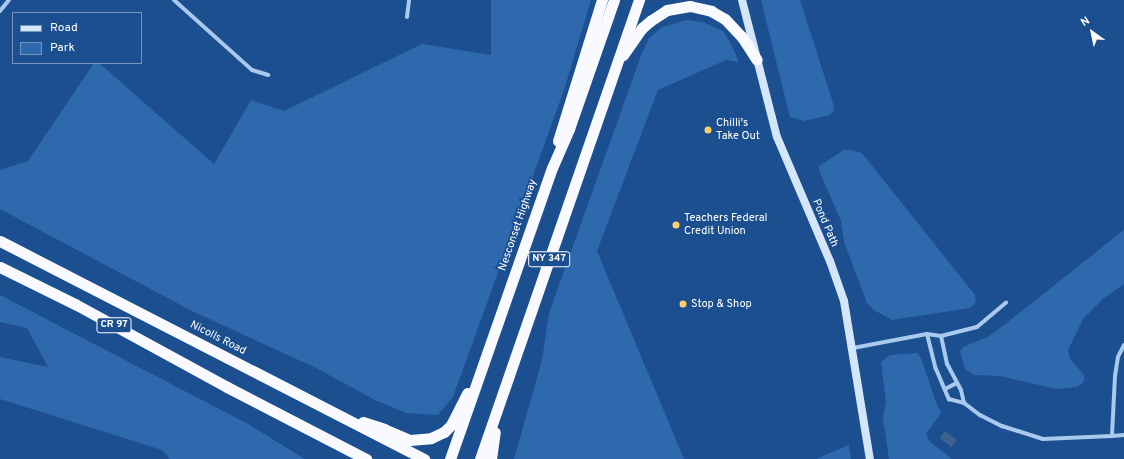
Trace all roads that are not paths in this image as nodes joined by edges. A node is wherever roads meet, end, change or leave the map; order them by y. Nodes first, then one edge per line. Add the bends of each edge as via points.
1 (10, 0) edge
2 (174, 0) edge
3 (409, 0) edge
4 (602, 0) edge
5 (614, 0) edge
6 (639, 0) edge
7 (742, 0) edge
8 (0, 11) edge
9 (408, 17) dead end
10 (757, 60) junction
11 (614, 69) junction
12 (268, 75) dead end
13 (552, 168) junction
14 (0, 241) edge
15 (0, 267) edge
16 (1006, 303) dead end
17 (495, 333) junction
18 (927, 334) junction
19 (941, 336) junction
20 (1124, 345) edge
21 (853, 348) junction
22 (957, 383) junction
23 (945, 390) junction
24 (499, 403) junction
25 (964, 403) junction
26 (338, 415) junction
27 (1124, 435) edge
28 (1112, 436) junction
29 (347, 449) junction
30 (360, 459) edge
31 (366, 459) edge
32 (424, 459) edge
33 (450, 459) edge
34 (480, 459) edge
35 (491, 459) edge
36 (870, 459) edge

1 - 8 street
2 - 12 street via 252,70
3 - 9 street
4 - 13 highway via 562,123
5 - 13 highway, Nesconset Highway / NY 347 via 569,129
6 - 11 highway, NY 347
7 - 10 main road, Pond Path
10 - 11 highway via 737,31 725,19 712,11 690,6 667,10 650,20
10 - 21 main road, Pond Path via 777,137 840,288
11 - 24 highway, NY 347
13 - 17 highway, Nesconset Highway / NY 347
14 - 26 highway, Nicolls Road / CR 97
15 - 29 highway, CR 97 via 75,304
16 - 19 street via 977,327
17 - 26 highway via 451,425 440,434 426,440 410,440 384,428
17 - 33 highway, Nesconset Highway / NY 347
18 - 19 street
18 - 21 street
18 - 23 street via 936,369
19 - 22 street via 947,364
20 - 28 street via 1118,357 1115,376
21 - 36 main road, Pond Path
22 - 23 street
22 - 25 street
23 - 25 street via 949,399
24 - 34 highway, NY 347
24 - 35 highway
25 - 28 street via 1002,426 1043,439
26 - 32 highway, Nicolls Road / CR 97
27 - 28 street
29 - 30 highway
29 - 31 highway, CR 97

